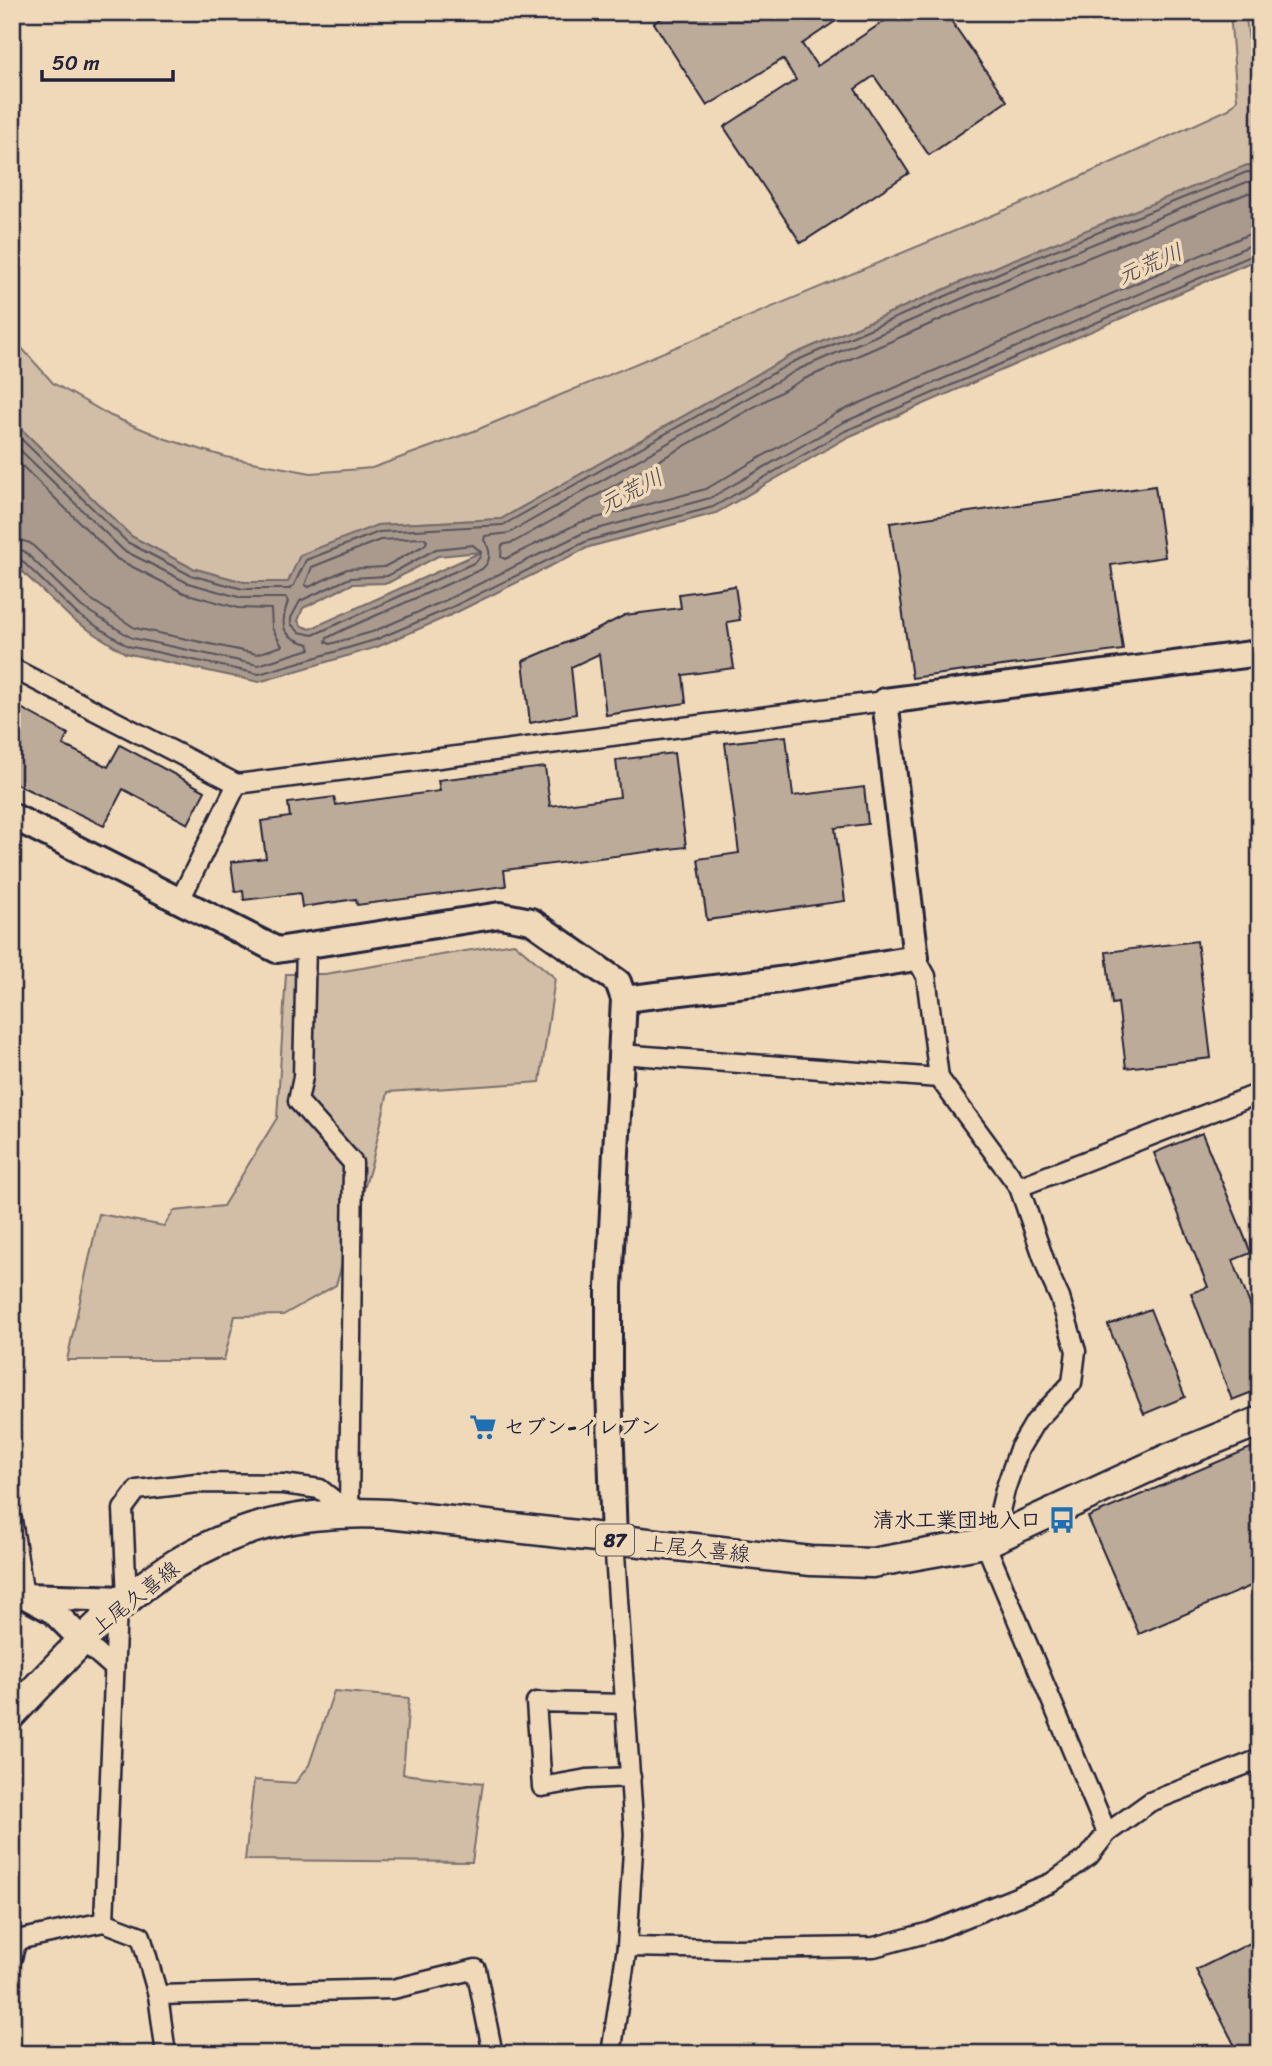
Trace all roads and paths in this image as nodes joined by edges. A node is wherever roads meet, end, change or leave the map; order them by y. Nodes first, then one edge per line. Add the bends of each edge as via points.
1 (1260, 653) edge
2 (12, 668) edge
3 (884, 701) junction
4 (237, 784) junction
5 (12, 816) edge
6 (180, 900) junction
7 (306, 945) junction
8 (916, 958) junction
9 (624, 999) junction
10 (620, 1054) junction
11 (939, 1078) junction
12 (1260, 1093) edge
13 (1018, 1187) junction
14 (1260, 1421) edge
15 (349, 1512) junction
16 (12, 1520) edge
17 (614, 1540) junction
18 (989, 1541) junction
19 (18, 1594) edge
20 (122, 1603) junction
21 (82, 1640) junction
22 (114, 1668) junction
23 (626, 1704) junction
24 (12, 1714) edge
25 (1260, 1759) edge
26 (631, 1777) junction
27 (1107, 1833) junction
28 (104, 1922) junction
29 (15, 1941) edge
30 (627, 1947) junction
31 (12, 1958) edge
32 (158, 1995) junction
33 (166, 2054) edge
34 (493, 2054) edge
35 (611, 2054) edge

1 - 3 street
2 - 4 street
3 - 4 street
3 - 8 street
4 - 6 street
5 - 6 street
6 - 7 street via 277,950
7 - 9 street via 500,915 531,921 618,982
7 - 15 street via 303,1077 298,1101 353,1163
8 - 9 street
8 - 11 street via 926,976
9 - 10 street
10 - 11 street
10 - 17 street via 608,1287
11 - 13 street
12 - 13 street
13 - 18 street via 1076,1351 1072,1383 1035,1422 1019,1449
14 - 18 main road, 上尾久喜線 / 87
15 - 17 main road, 上尾久喜線 / 87
15 - 20 main road, 上尾久喜線 / 87 via 276,1521 240,1532 176,1563
15 - 20 street via 320,1489 283,1484 196,1483 137,1490 122,1510
16 - 19 street
17 - 18 main road, 上尾久喜線 / 87 via 872,1563
17 - 23 street
18 - 27 street
19 - 20 street
19 - 21 street via 53,1611
20 - 21 main road, 上尾久喜線 / 87
20 - 22 street
21 - 22 street
21 - 24 main road, 上尾久喜線 / 87
22 - 28 street
23 - 26 street
23 - 26 street via 536,1702 542,1787
25 - 27 street via 1150,1802
26 - 30 street via 634,1834
27 - 30 street via 1088,1856 1051,1883 930,1932 874,1947
28 - 29 street
28 - 32 street via 141,1936
29 - 31 street
30 - 35 street
32 - 33 street
32 - 34 street via 393,1989 476,1969

